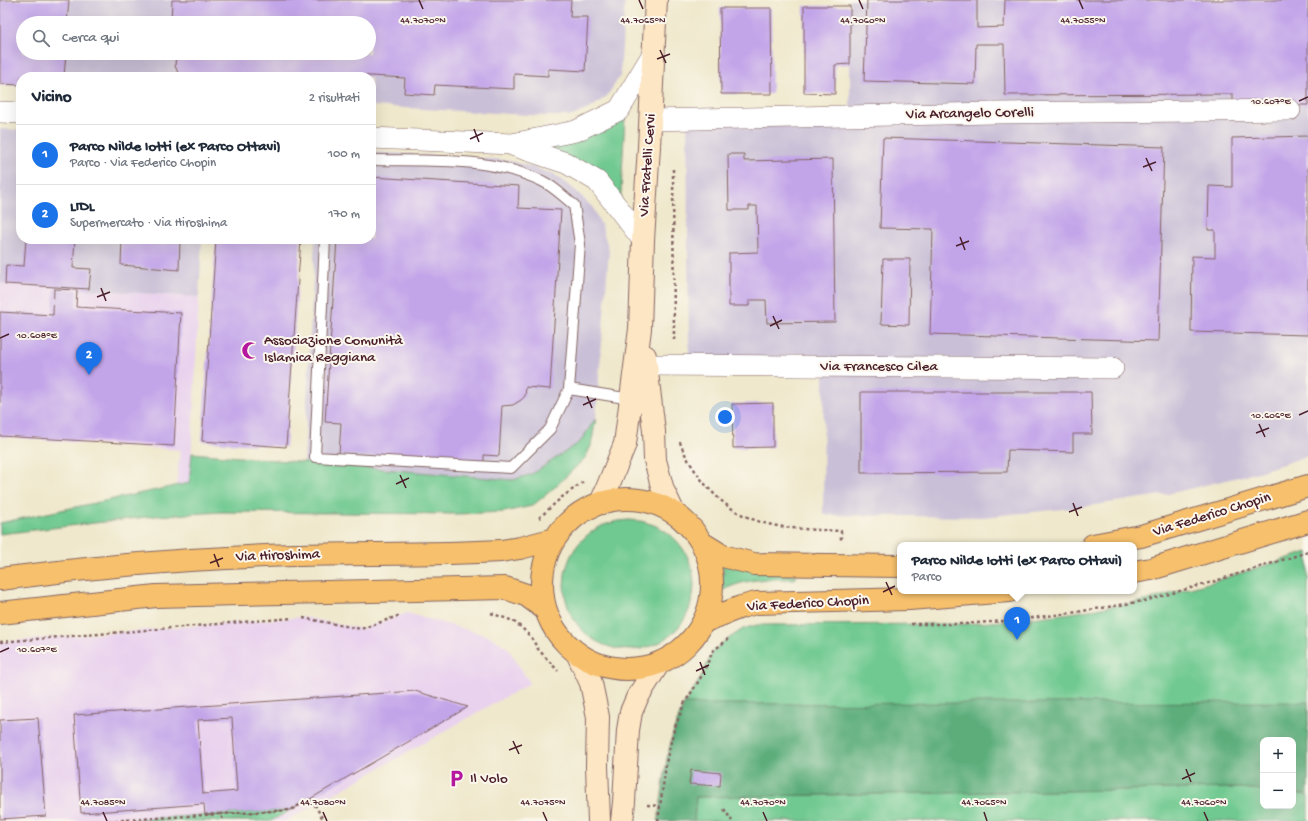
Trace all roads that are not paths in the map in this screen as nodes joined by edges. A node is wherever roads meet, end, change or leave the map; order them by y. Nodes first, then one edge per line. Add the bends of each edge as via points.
1 (656, 0) edge
2 (654, 52) junction
3 (1290, 110) dead end
4 (0, 112) edge
5 (16, 114) edge
6 (650, 120) junction
7 (376, 138) edge
8 (512, 144) junction
9 (376, 160) edge
10 (643, 240) junction
11 (325, 244) edge
12 (640, 329) junction
13 (646, 365) junction
14 (1113, 368) dead end
15 (569, 389) junction
16 (631, 399) junction
17 (1308, 486) edge
18 (600, 503) junction
19 (672, 511) junction
20 (1308, 521) edge
21 (555, 540) junction
22 (1109, 542) edge
23 (702, 543) junction
24 (897, 566) edge
25 (1137, 571) edge
26 (0, 579) edge
27 (972, 594) edge
28 (545, 608) junction
29 (0, 613) edge
30 (705, 621) junction
31 (578, 655) junction
32 (657, 666) junction
33 (599, 821) edge
34 (622, 821) edge

1 - 2 main road, Via Fratelli Cervi
2 - 6 main road, Via Fratelli Cervi
2 - 8 street via 619,110 576,131
3 - 6 street, Via Arcangelo Corelli
4 - 5 street
6 - 10 main road, Via Fratelli Cervi
7 - 8 street
8 - 10 street via 566,163 597,181
9 - 15 lane via 472,162 507,169 543,182 574,205 580,244
10 - 12 main road, Via Fratelli Cervi
11 - 15 lane via 315,457 511,468 550,429
12 - 13 main road, Via Fratelli Cervi
12 - 16 main road, Via Fratelli Cervi
13 - 14 street, Via Francesco Cilea
13 - 19 main road, Via Fratelli Cervi via 654,431 654,460
15 - 16 lane
16 - 18 main road, Via Fratelli Cervi via 625,444
17 - 22 main road, Via Federico Chopin via 1141,536
18 - 19 main road, Via Fratelli Cervi via 625,498 650,501
18 - 21 main road, Via Fratelli Cervi via 582,512 566,525
19 - 23 main road, Via Fratelli Cervi via 690,525
20 - 25 main road
21 - 26 main road, Via Hiroshima via 501,551 292,555 182,561
21 - 28 main road, Via Fratelli Cervi via 545,563 542,586
23 - 24 main road via 724,556 754,564
23 - 30 main road, Via Fratelli Cervi via 711,590
27 - 30 main road, Via Federico Chopin via 909,599 756,603
28 - 29 main road via 526,595 505,588 156,596
28 - 31 main road, Via Fratelli Cervi via 558,634
30 - 32 main road, Via Fratelli Cervi via 676,655
31 - 32 main road, Via Fratelli Cervi via 603,667 630,671
31 - 33 main road, Via Fratelli Cervi via 591,683 598,717
32 - 34 main road, Via Fratelli Cervi via 631,712

